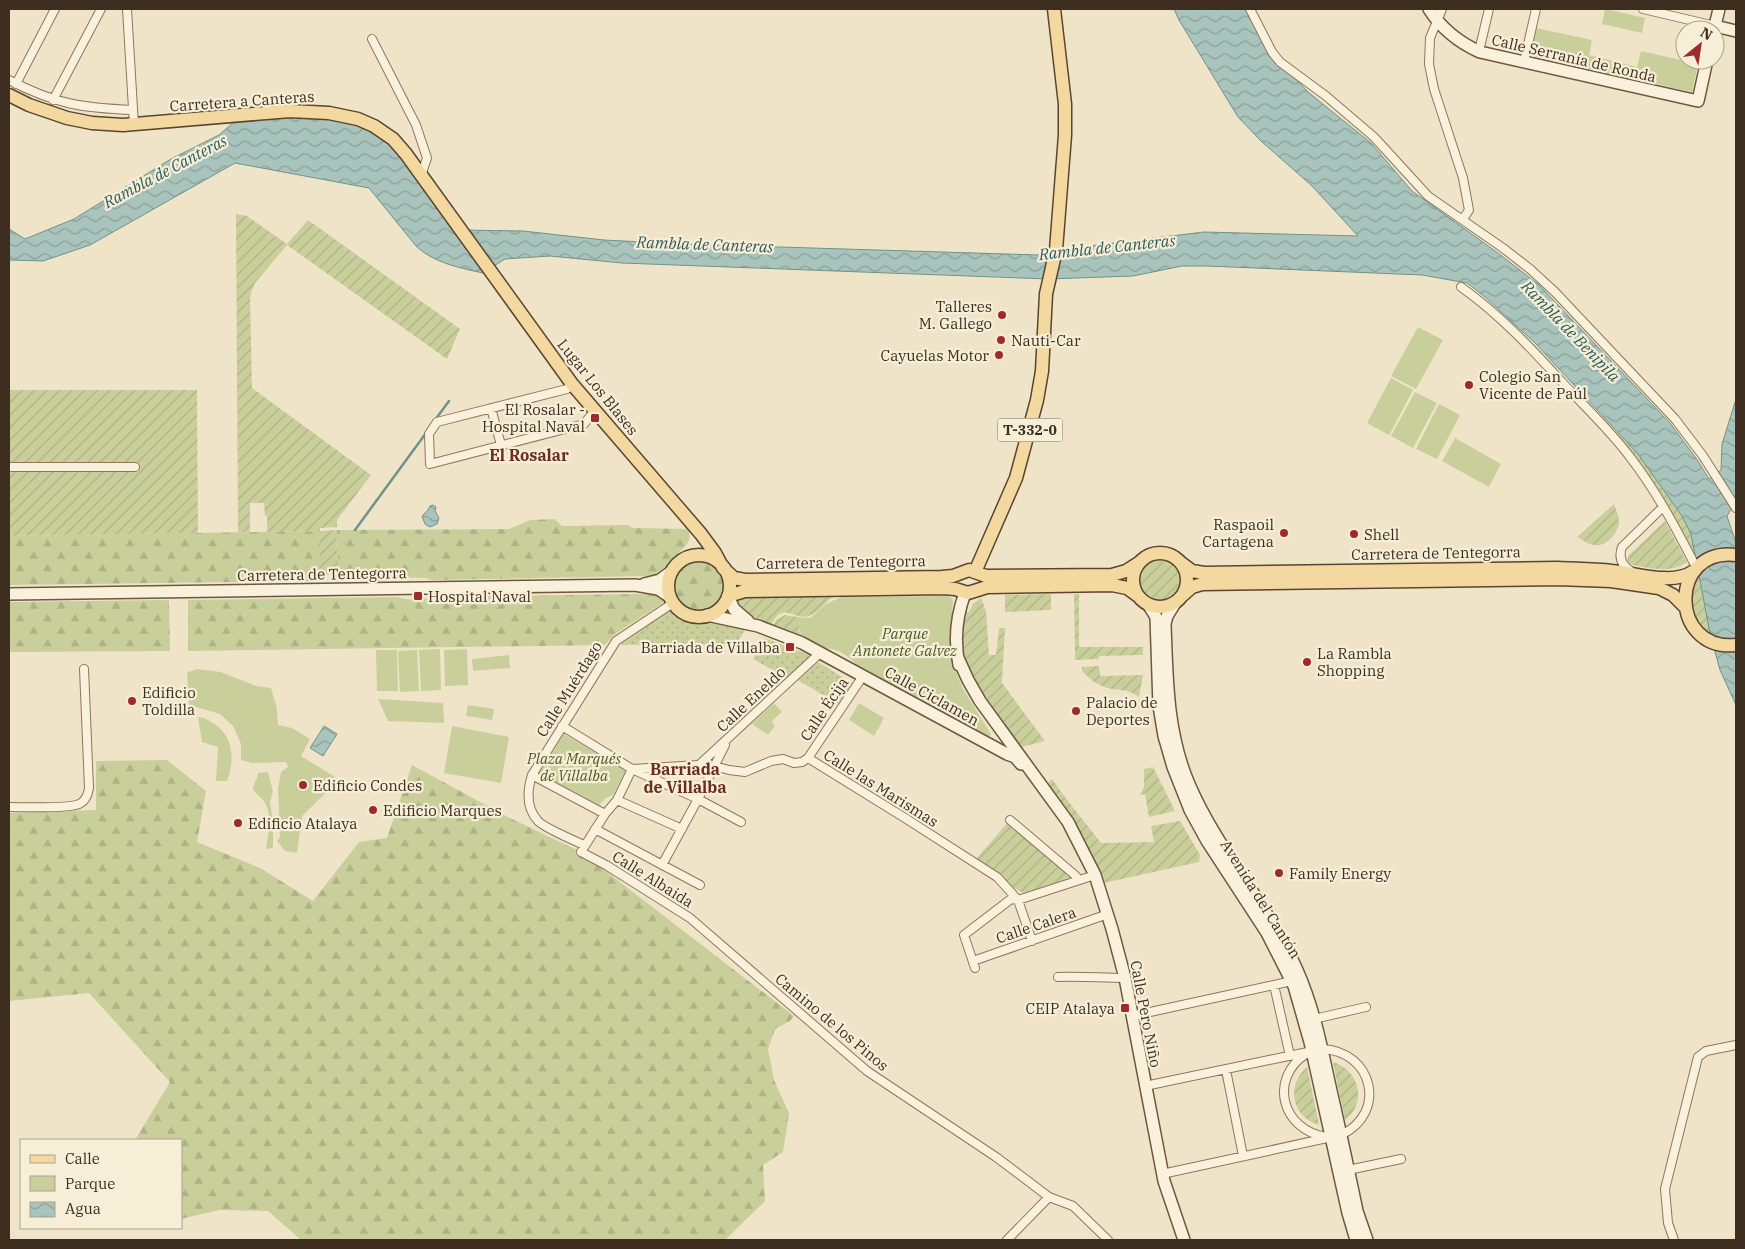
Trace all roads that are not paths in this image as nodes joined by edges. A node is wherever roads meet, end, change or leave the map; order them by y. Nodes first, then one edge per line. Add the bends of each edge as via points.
1 (55, 9) edge
2 (101, 9) edge
3 (127, 9) edge
4 (1054, 9) edge
5 (1250, 9) edge
6 (1429, 9) edge
7 (1442, 9) edge
8 (1489, 9) edge
9 (1536, 9) edge
10 (1643, 9) edge
11 (1437, 20) junction
12 (1684, 20) edge
13 (372, 39) dead end
14 (1479, 51) junction
15 (1524, 62) junction
16 (1705, 70) edge
17 (12, 82) edge
18 (9, 95) edge
19 (53, 100) junction
20 (9, 104) edge
21 (133, 110) junction
22 (128, 125) junction
23 (421, 176) junction
24 (1463, 219) junction
25 (490, 270) joint
26 (1461, 287) dead end
27 (572, 384) junction
28 (491, 408) junction
29 (595, 410) junction
30 (501, 445) junction
31 (135, 466) dead end
32 (9, 468) edge
33 (1663, 506) junction
34 (1735, 507) edge
35 (688, 519) junction
36 (1734, 554) edge
37 (687, 557) junction
38 (1140, 562) junction
39 (1180, 562) junction
40 (724, 569) junction
41 (1696, 569) junction
42 (672, 571) junction
43 (960, 572) junction
44 (975, 572) junction
45 (1634, 573) junction
46 (635, 586) junction
47 (968, 591) junction
48 (9, 594) edge
49 (728, 596) junction
50 (1179, 599) junction
51 (672, 600) junction
52 (1143, 600) junction
53 (1686, 608) junction
54 (707, 615) junction
55 (758, 626) junction
56 (1736, 645) edge
57 (820, 653) junction
58 (958, 658) junction
59 (84, 669) dead end
60 (863, 676) junction
61 (562, 726) junction
62 (993, 731) junction
63 (728, 739) junction
64 (985, 742) junction
65 (1010, 756) junction
66 (808, 758) junction
67 (699, 766) junction
68 (714, 766) junction
69 (632, 769) junction
70 (532, 775) junction
71 (1046, 791) junction
72 (698, 799) junction
73 (617, 800) junction
74 (9, 808) edge
75 (605, 814) junction
76 (1010, 820) dead end
77 (741, 822) dead end
78 (595, 829) junction
79 (682, 829) junction
80 (1081, 846) junction
81 (582, 848) junction
82 (662, 865) junction
83 (1095, 875) junction
84 (1078, 880) junction
85 (700, 885) dead end
86 (1018, 900) junction
87 (1108, 914) junction
88 (706, 933) joint
89 (1032, 941) junction
90 (1058, 976) dead end
91 (1125, 978) junction
92 (1291, 979) junction
93 (1274, 985) junction
94 (1366, 1007) dead end
95 (1132, 1016) junction
96 (1314, 1019) junction
97 (1736, 1045) edge
98 (1317, 1050) junction
99 (1290, 1056) junction
100 (1226, 1070) junction
101 (1145, 1086) junction
102 (1336, 1136) junction
103 (1243, 1156) junction
104 (1401, 1160) dead end
105 (1348, 1170) junction
106 (1162, 1174) junction
107 (1167, 1192) junction
108 (1049, 1197) junction
109 (1353, 1212) junction
110 (1008, 1240) edge
111 (1107, 1240) edge
112 (1184, 1240) edge
113 (1190, 1240) edge
114 (1356, 1240) edge
115 (1366, 1240) edge
116 (1674, 1240) edge

1 - 17 street
2 - 19 street
3 - 21 street
4 - 44 main road, T-332-0 via 1065,104 1065,135 1056,250 1046,294 1042,371 1025,451
5 - 24 street via 1280,62 1374,137 1428,196
6 - 11 main road, Calle Serranía de Ronda
7 - 11 street
8 - 14 street
9 - 15 street
10 - 12 street
11 - 14 main road, Calle Serranía de Ronda via 1456,38
11 - 24 street via 1430,38 1429,64 1465,188 1469,210
13 - 23 street via 416,125 427,158
14 - 15 main road, Calle Serranía de Ronda
15 - 16 main road, Calle Serranía de Ronda via 1698,101
17 - 19 street
18 - 22 main road via 67,118
19 - 21 street via 87,108
20 - 22 main road via 43,119 77,126
21 - 22 street
22 - 23 main road, Carretera a Canteras via 290,111 348,116 389,136
23 - 25 main road, Carretera a Canteras
24 - 34 street via 1543,280 1675,418
25 - 27 main road, Lugar Los Blases
26 - 33 street via 1506,324 1549,368 1629,455
27 - 28 street via 566,389
27 - 29 main road, Lugar Los Blases
28 - 30 street
28 - 30 street via 437,422 428,434 430,464
29 - 30 street via 584,424
29 - 35 main road, Lugar Los Blases
31 - 32 street
33 - 41 street
33 - 45 street via 1622,547 1622,563
35 - 37 main road, Lugar Los Blases via 696,537
35 - 40 main road, Lugar Los Blases
36 - 41 main road, Carretera de Tentegorra via 1713,558
37 - 40 main road via 707,556
37 - 42 main road
38 - 39 main road via 1149,555 1160,553
38 - 44 main road via 1126,571 1112,574 986,576
38 - 52 main road via 1133,579 1134,587
39 - 45 main road, Carretera de Tentegorra via 1192,571 1204,573 1558,568
39 - 50 main road via 1187,578
40 - 43 main road, Carretera de Tentegorra via 734,578 745,580 942,577
40 - 49 main road via 729,582
41 - 45 main road, Carretera de Tentegorra via 1683,577 1670,578
41 - 53 main road via 1687,586
42 - 46 main road, Carretera de Tentegorra via 657,582
42 - 51 main road via 668,584
43 - 44 main road
43 - 47 main road via 957,586
44 - 47 main road via 980,582
46 - 48 main road, Carretera de Tentegorra
46 - 51 main road, Carretera de Tentegorra via 652,587
47 - 49 main road, Carretera de Tentegorra via 944,588 784,590 741,591
47 - 52 main road, Carretera de Tentegorra via 986,587 1119,586 1130,589
47 - 58 main road, Calle Pero Niño via 956,628
49 - 54 main road via 720,607
49 - 55 main road, Calle Ciclamen via 737,612
50 - 52 main road via 1160,607
50 - 53 main road, Carretera de Tentegorra via 1192,587 1202,584 1558,579 1611,581 1659,588 1677,598
50 - 96 main road, Avenida del Cantón via 1166,621 1171,725 1180,759 1207,821 1288,951 1303,983
51 - 54 main road via 688,614
51 - 61 street, Calle Muérdago via 616,641
52 - 92 main road, Avenida del Cantón via 1156,617 1162,726 1178,784 1200,829 1267,933
53 - 56 main road via 1695,629 1712,642
54 - 55 main road, Calle Ciclamen
55 - 57 main road, Calle Ciclamen
57 - 60 main road, Calle Ciclamen
57 - 63 street, Calle Eneldo
58 - 62 main road, Calle Pero Niño via 966,688
58 - 71 main road, Calle Pero Niño via 980,700
59 - 74 street via 88,794 82,802 72,806
60 - 64 main road, Calle Ciclamen
60 - 66 street, Calle Écija
61 - 69 street
61 - 70 street, Calle Muérdago
62 - 64 main road via 992,740
62 - 65 main road, Calle Pero Niño
63 - 67 street, Calle Eneldo
63 - 68 street
64 - 65 main road, Calle Ciclamen
65 - 71 main road via 1015,757
65 - 80 main road, Calle Pero Niño
66 - 68 street, Calle las Marismas via 794,763 771,760 745,772
66 - 86 street, Calle las Marismas via 986,870 1004,883
67 - 68 street, Calle las Marismas
67 - 69 street, Calle las Marismas
68 - 72 street
69 - 72 street
69 - 73 street
70 - 75 street
70 - 81 street, Calle Muérdago via 527,788 529,805 538,822
71 - 80 main road, Calle Pero Niño
72 - 77 street
72 - 79 street
73 - 75 street
73 - 79 street
75 - 78 street
76 - 84 street
78 - 81 street
78 - 82 street
79 - 82 street
80 - 83 main road, Calle Pero Niño
81 - 88 street, Calle Albaida via 690,918
82 - 85 street
83 - 84 street
83 - 87 main road, Calle Pero Niño
84 - 86 street
86 - 89 street
86 - 89 street, Calle Calera via 1011,899 964,935 974,965
87 - 89 street, Calle Calera
87 - 91 main road, Calle Pero Niño
88 - 108 street, Camino de los Pinos via 867,1072
90 - 91 street
91 - 95 main road, Calle Pero Niño
92 - 93 street
92 - 98 main road, Avenida del Cantón
93 - 95 street
93 - 99 street
94 - 96 street
95 - 101 main road, Calle Pero Niño
96 - 98 main road, Avenida del Cantón
97 - 116 street via 1706,1051 1698,1057 1664,1189 1668,1223
98 - 99 street
98 - 102 main road, Avenida del Cantón
98 - 102 street via 1348,1056 1362,1070 1367,1081 1366,1112 1356,1126
98 - 102 street via 1298,1060 1288,1074 1284,1099 1290,1116 1302,1128 1317,1136
99 - 100 street
100 - 101 street
100 - 103 street
101 - 106 main road, Calle Pero Niño
102 - 103 street
102 - 105 main road, Avenida del Cantón
102 - 109 main road, Avenida del Cantón
103 - 106 street
104 - 105 street
105 - 109 main road, Avenida del Cantón
106 - 107 main road, Calle Pero Niño
107 - 112 main road, Calle Pero Niño
107 - 113 main road, Calle Pero Niño
108 - 110 street
108 - 111 street, Camino de los Pinos via 1073,1206
109 - 114 main road
109 - 115 main road

